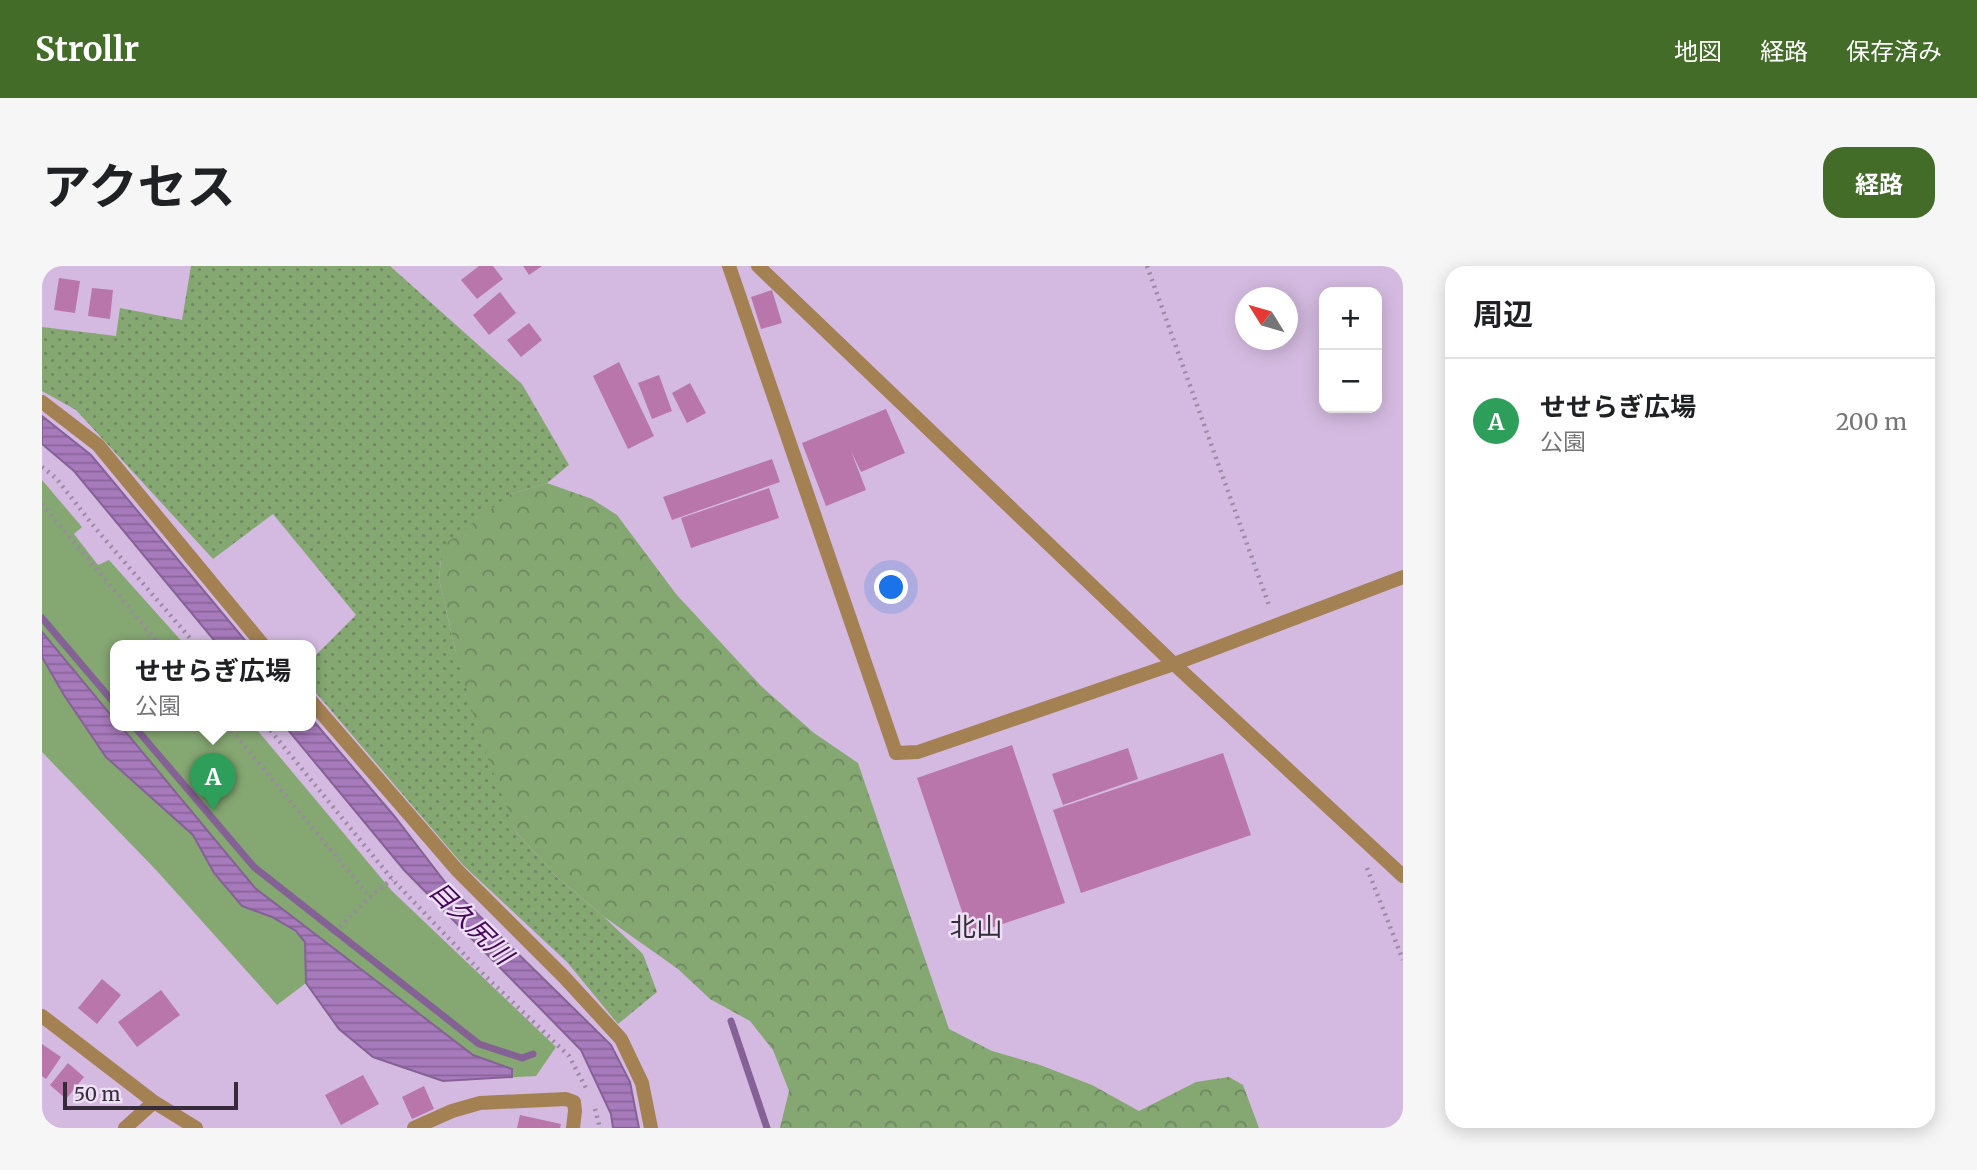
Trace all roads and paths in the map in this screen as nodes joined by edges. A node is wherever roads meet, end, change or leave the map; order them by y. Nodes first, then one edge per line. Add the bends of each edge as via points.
1 (729, 266) edge
2 (758, 266) edge
3 (1147, 266) edge
4 (42, 402) edge
5 (42, 467) edge
6 (42, 504) edge
7 (1403, 577) edge
8 (1276, 625) junction
9 (156, 640) edge
10 (192, 640) edge
11 (259, 640) edge
12 (1174, 664) junction
13 (316, 707) edge
14 (233, 731) edge
15 (271, 731) edge
16 (1365, 864) dead end
17 (1403, 876) edge
18 (392, 879) junction
19 (370, 897) junction
20 (340, 927) dead end
21 (1403, 960) edge
22 (42, 1016) edge
23 (589, 1092) dead end
24 (155, 1102) junction
25 (593, 1103) dead end
26 (125, 1128) edge
27 (196, 1128) edge
28 (414, 1128) edge
29 (573, 1128) edge
30 (600, 1128) edge
31 (651, 1128) edge

1 - 12 street via 896,753 918,752
2 - 12 street
3 - 8 path
4 - 11 street via 98,445
5 - 10 path
6 - 9 path
7 - 8 street
8 - 12 street
12 - 17 street
13 - 31 street via 457,870 621,1039 642,1083
14 - 19 path
15 - 18 path
16 - 21 path
18 - 19 path
18 - 23 path via 569,1056
19 - 20 path
22 - 24 street
24 - 26 street
24 - 27 street
25 - 30 path
28 - 29 street via 480,1103 566,1099 574,1102

